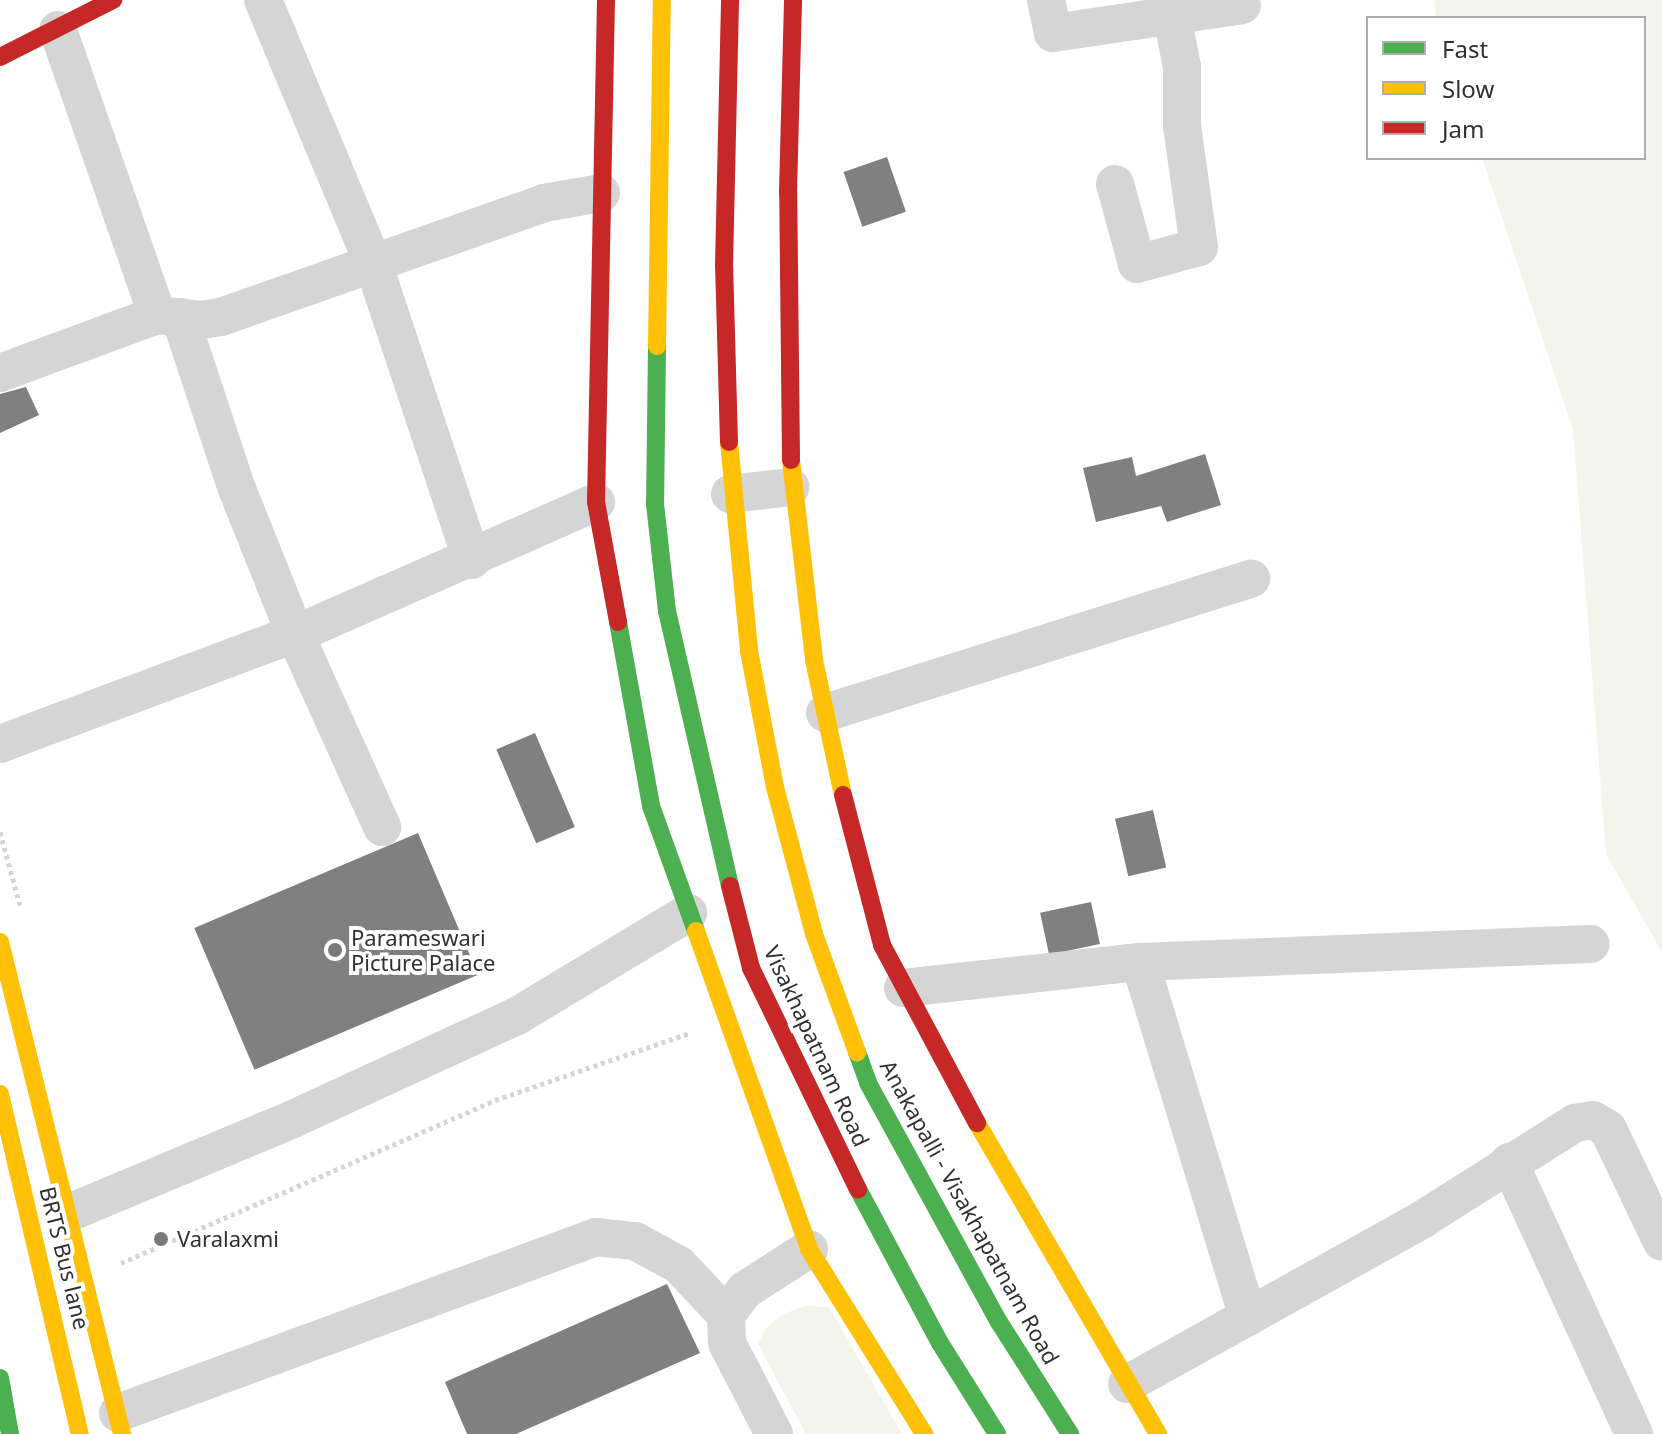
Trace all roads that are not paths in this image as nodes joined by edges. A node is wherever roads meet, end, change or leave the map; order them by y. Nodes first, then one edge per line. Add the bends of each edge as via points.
1 (113, 0) edge
2 (263, 0) edge
3 (606, 0) edge
4 (662, 0) edge
5 (730, 0) edge
6 (793, 0) edge
7 (1046, 0) edge
8 (1242, 5) dead end
9 (1171, 8) edge
10 (58, 30) junction
11 (0, 57) edge
12 (1115, 184) dead end
13 (601, 193) junction
14 (373, 263) junction
15 (168, 316) junction
16 (0, 373) edge
17 (791, 487) junction
18 (730, 494) junction
19 (596, 502) junction
20 (472, 560) junction
21 (1251, 579) dead end
22 (295, 634) junction
23 (825, 713) junction
24 (0, 744) edge
25 (382, 827) dead end
26 (688, 913) junction
27 (0, 942) edge
28 (1591, 944) dead end
29 (1140, 962) junction
30 (903, 988) junction
31 (0, 1094) edge
32 (1509, 1162) junction
33 (71, 1212) junction
34 (1662, 1242) edge
35 (809, 1249) junction
36 (726, 1315) junction
37 (1248, 1317) junction
38 (0, 1378) edge
39 (1127, 1384) junction
40 (120, 1423) edge
41 (10, 1434) edge
42 (80, 1434) edge
43 (774, 1434) edge
44 (924, 1434) edge
45 (997, 1434) edge
46 (1070, 1434) edge
47 (1158, 1434) edge
48 (1634, 1434) edge

1 - 10 main road
2 - 14 street
3 - 13 main road
4 - 45 main road, Visakhapatnam Road via 655,504 667,611 751,968 818,1114 940,1343
5 - 18 main road, Anakapalli - Visakhapatnam Road via 724,266
6 - 17 main road via 788,192
7 - 9 street via 1053,33
8 - 9 street
9 - 12 street via 1182,67 1182,126 1199,247 1137,264
10 - 11 main road
10 - 15 street
13 - 14 street via 544,203
13 - 19 main road
14 - 15 street via 221,317
14 - 20 street
15 - 16 street
15 - 22 street
17 - 18 street
17 - 23 main road
18 - 46 main road, Anakapalli - Visakhapatnam Road via 749,651 775,787 814,934 868,1083 962,1256
19 - 20 street
19 - 26 main road via 651,806
20 - 22 street
21 - 23 street
22 - 24 street
22 - 25 street
23 - 30 main road via 882,945
26 - 33 street via 517,1016 293,1119
26 - 35 main road
27 - 33 main road
28 - 29 street
29 - 30 street
29 - 37 street
30 - 39 main road
31 - 42 main road, BRTS Bus lane
32 - 34 street via 1575,1123 1593,1120 1619,1146
32 - 37 street via 1423,1219
32 - 48 street
33 - 40 main road
35 - 36 street via 745,1290
35 - 44 main road
36 - 40 street via 679,1265 635,1241 596,1237
36 - 43 street via 727,1343
37 - 39 street
38 - 41 main road
39 - 47 main road

